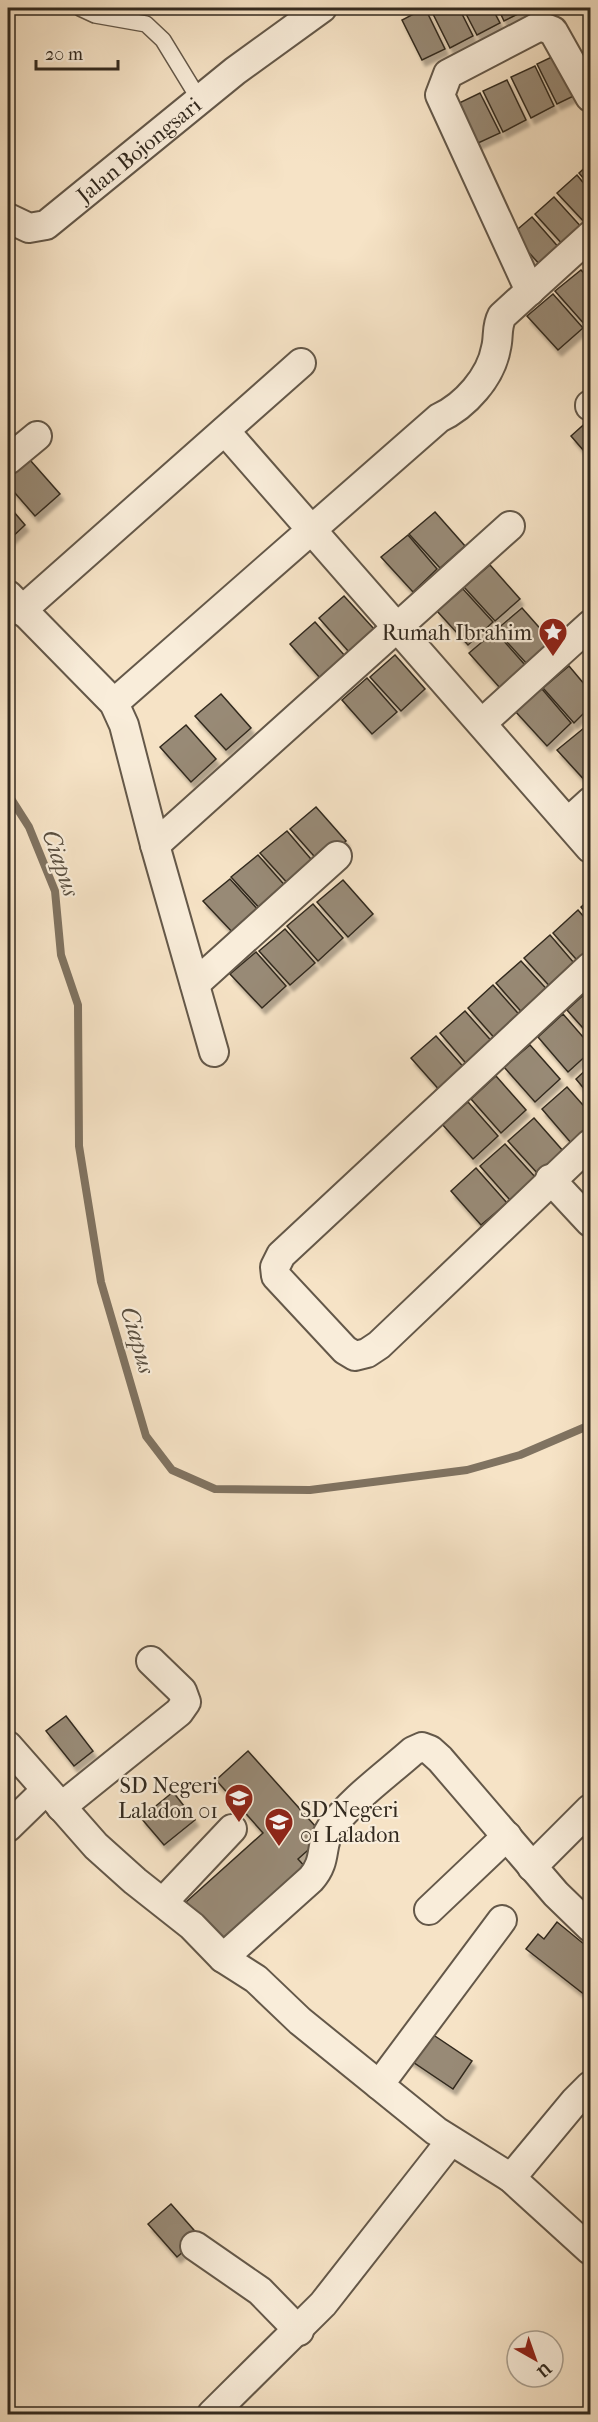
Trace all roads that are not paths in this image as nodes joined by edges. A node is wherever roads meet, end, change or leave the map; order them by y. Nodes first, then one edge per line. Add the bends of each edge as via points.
1 (81, 8) edge
2 (322, 8) edge
3 (591, 97) edge
4 (199, 99) junction
5 (9, 219) edge
6 (591, 236) edge
7 (530, 291) junction
8 (302, 363) dead end
9 (225, 431) junction
10 (37, 436) dead end
11 (8, 460) edge
12 (510, 526) dead end
13 (309, 531) junction
14 (14, 603) edge
15 (591, 625) edge
16 (396, 627) junction
17 (114, 704) junction
18 (482, 723) junction
19 (591, 802) edge
20 (568, 822) junction
21 (155, 845) junction
22 (591, 848) edge
23 (337, 855) dead end
24 (591, 967) edge
25 (195, 984) junction
26 (214, 1052) dead end
27 (591, 1144) edge
28 (550, 1179) junction
29 (591, 1222) edge
30 (151, 1660) dead end
31 (8, 1746) edge
32 (53, 1799) junction
33 (591, 1809) edge
34 (8, 1827) edge
35 (232, 1829) dead end
36 (507, 1836) junction
37 (532, 1867) junction
38 (163, 1902) junction
39 (429, 1910) dead end
40 (502, 1920) dead end
41 (591, 1928) edge
42 (223, 1958) junction
43 (379, 2085) junction
44 (591, 2086) edge
45 (450, 2142) junction
46 (511, 2178) junction
47 (195, 2246) dead end
48 (591, 2250) edge
49 (299, 2331) junction
50 (212, 2415) edge

1 - 4 lane via 95,15 146,24 164,40
2 - 4 street, Jalan Bojongsari
3 - 7 street via 553,31 540,26 448,74 440,96
4 - 5 street, Jalan Bojongsari via 46,225 29,228
6 - 7 street
7 - 13 street via 502,316 493,360 466,399
8 - 9 street
9 - 13 street
9 - 14 street
10 - 11 street
12 - 16 street
13 - 16 street
13 - 17 street
14 - 17 street
15 - 18 street
16 - 18 street
16 - 21 street
17 - 21 street via 124,725
18 - 20 street
19 - 20 street
20 - 22 street
21 - 25 street
23 - 25 street
24 - 28 street via 281,1255 275,1267 276,1276 345,1350 362,1355 379,1345
25 - 26 street
27 - 28 street
28 - 29 street
30 - 32 street via 182,1691 186,1702 178,1712
31 - 32 street
32 - 34 street
32 - 38 street via 118,1866
33 - 37 street
35 - 38 street
36 - 37 street
36 - 39 street
36 - 42 street via 460,1779 422,1747 413,1751 332,1828 321,1867 311,1879
37 - 41 street
38 - 42 street
40 - 43 street
42 - 43 street via 256,1979 300,2021
43 - 45 street
44 - 46 street
45 - 46 street
45 - 49 street
46 - 48 street
47 - 49 street via 260,2291
49 - 50 street

